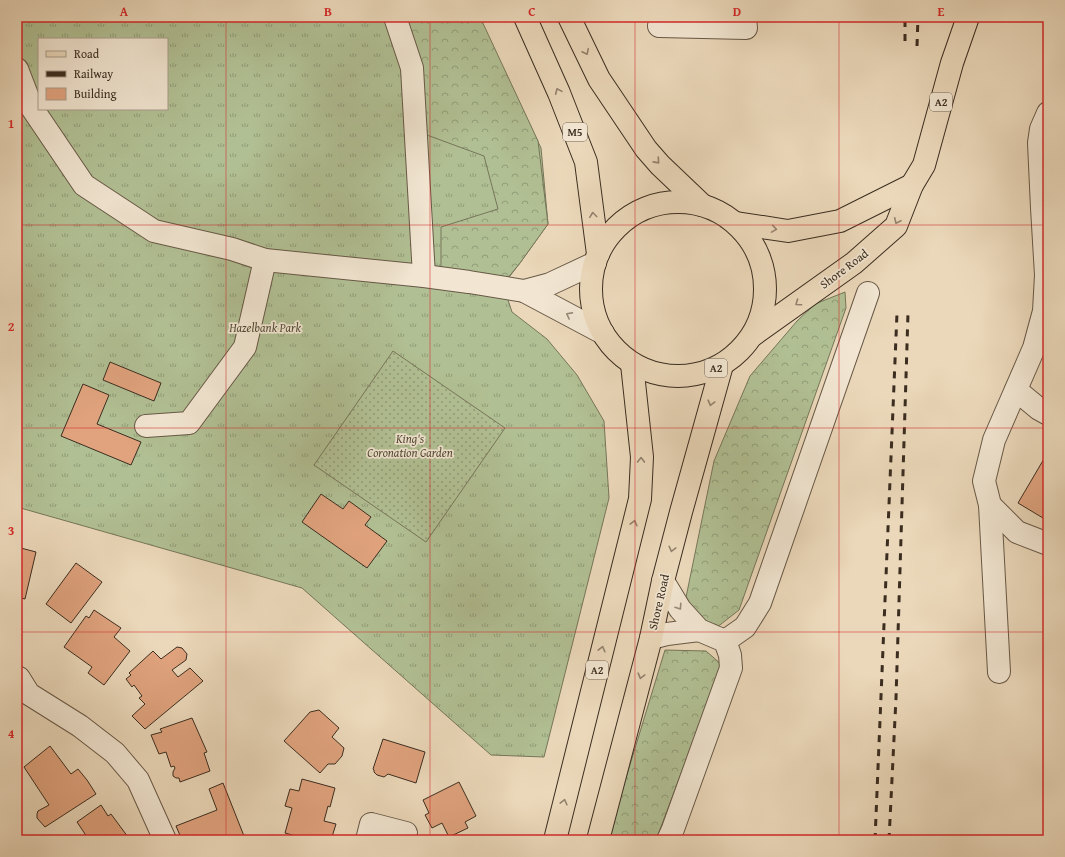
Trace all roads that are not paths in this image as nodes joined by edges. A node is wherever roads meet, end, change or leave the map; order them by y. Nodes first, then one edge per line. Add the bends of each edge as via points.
1 (395, 17) edge
2 (524, 17) edge
3 (570, 17) edge
4 (745, 17) edge
5 (968, 17) edge
6 (660, 26) dead end
7 (17, 68) edge
8 (1048, 113) edge
9 (912, 185) junction
10 (702, 205) junction
11 (1045, 205) edge
12 (736, 223) junction
13 (596, 258) junction
14 (264, 260) junction
15 (424, 276) junction
16 (524, 291) junction
17 (868, 293) dead end
18 (604, 333) junction
19 (754, 335) junction
20 (632, 364) junction
21 (722, 365) junction
22 (1016, 390) junction
23 (1048, 414) edge
24 (146, 426) dead end
25 (990, 505) junction
26 (1048, 544) edge
27 (663, 581) junction
28 (699, 630) junction
29 (651, 638) junction
30 (725, 641) junction
31 (999, 672) dead end
32 (22, 693) edge
33 (406, 833) dead end
34 (165, 840) edge
35 (366, 840) edge
36 (555, 840) edge
37 (598, 840) edge
38 (668, 840) edge

1 - 15 street via 412,68
13 -> 2 main road, M5 via 586,162 559,93
3 -> 10 main road via 599,78 646,149
4 - 6 street via 746,28
5 - 9 main road, Shore Road / A2 via 952,63 924,164
7 - 14 street via 32,108 84,185 154,231 232,249
8 - 11 street via 1041,129 1039,143
12 -> 9 main road, A2 via 788,231 840,221
9 -> 19 main road, Shore Road / A2 via 896,226 854,263
10 - 12 main road, A2 via 720,212
10 - 13 main road, A2 via 677,201 652,205 629,216 611,233
11 - 22 street via 1044,311 1034,348
12 - 19 main road, A2 via 755,247 762,264 766,287 763,312
13 - 16 street via 550,284
13 - 18 main road, A2 via 590,291 595,319
14 - 15 street
14 - 24 street via 245,347 189,424
15 - 16 street
18 -> 16 street
17 - 30 street via 760,603 745,627
18 - 20 main road, A2 via 610,344
19 - 21 main road, A2 via 740,352
20 - 21 main road, A2 via 653,373 676,377 700,374
36 -> 20 main road, A2 via 640,499 642,457
21 -> 27 main road, Shore Road / A2
22 - 23 street
22 - 25 street via 994,440 984,481
25 - 26 street via 1017,532
25 - 31 street
27 -> 28 street via 680,609
27 - 29 main road, Shore Road / A2
28 - 29 street
28 - 30 street
29 -> 37 main road, Shore Road / A2
30 - 38 street via 731,668
32 - 34 street via 80,726 115,753 138,780
33 - 35 street via 371,824

